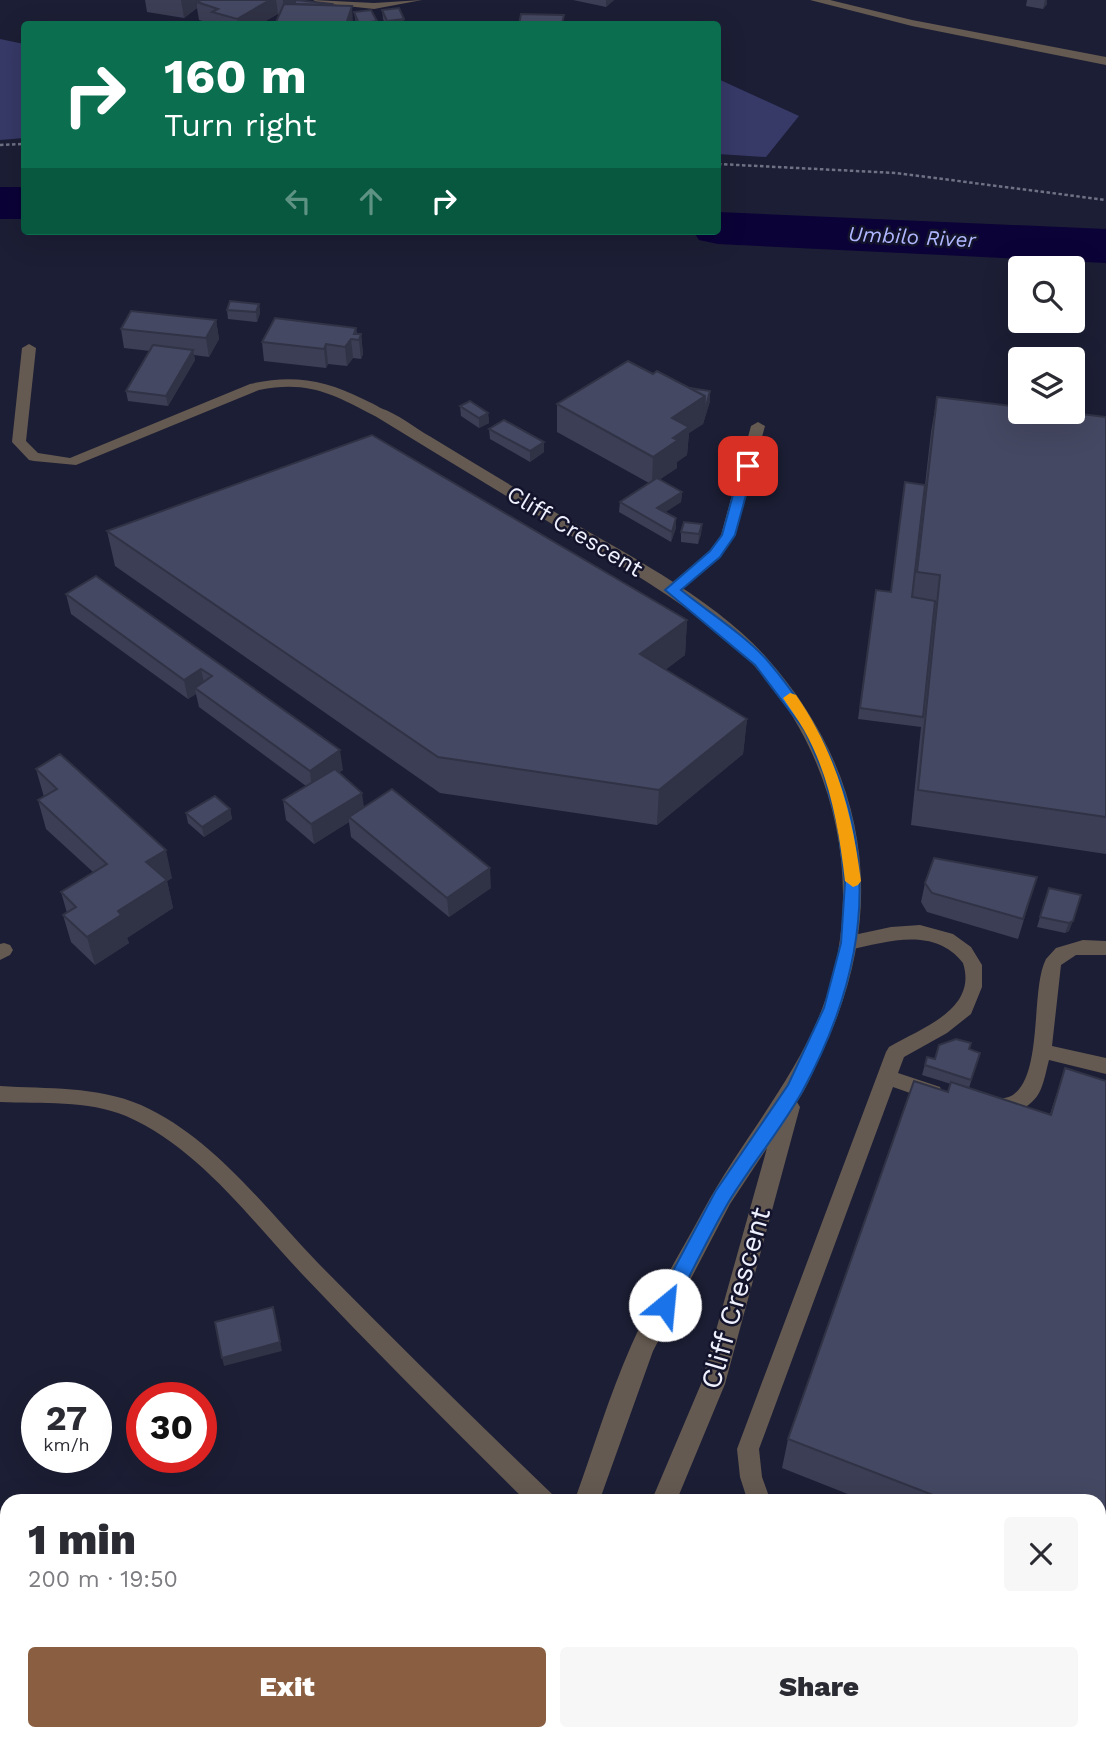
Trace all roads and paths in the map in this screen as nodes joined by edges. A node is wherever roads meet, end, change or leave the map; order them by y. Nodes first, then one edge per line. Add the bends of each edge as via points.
1 (319, 0) edge
2 (416, 0) edge
3 (816, 0) edge
4 (1106, 61) edge
5 (21, 144) edge
6 (0, 145) edge
7 (721, 164) edge
8 (1106, 200) edge
9 (29, 348) dead end
10 (380, 412) joint
11 (758, 426) dead end
12 (672, 590) junction
13 (849, 943) junction
14 (1106, 948) edge
15 (1042, 1051) junction
16 (1106, 1066) edge
17 (887, 1077) junction
18 (794, 1089) junction
19 (0, 1094) edge
20 (536, 1494) edge
21 (589, 1494) edge
22 (666, 1494) edge
23 (757, 1494) edge

1 - 2 street via 374,6
3 - 4 street
5 - 6 path
7 - 8 path via 896,173
9 - 10 lane via 19,442 34,457 71,462 282,380 321,383
10 - 12 street, Cliff Crescent
11 - 12 lane via 728,535 715,554
12 - 13 street, Cliff Crescent via 761,661 811,729 846,826 853,883
13 - 17 lane via 894,933 938,935 966,953 974,967 966,1006 895,1052
13 - 18 street, Cliff Crescent via 833,1008
14 - 15 lane via 1071,949 1056,956
15 - 16 lane
15 - 17 lane via 1031,1090 1020,1101 997,1107 962,1102
17 - 23 lane via 748,1450
18 - 21 street, Cliff Crescent via 722,1197 642,1348
18 - 22 street, Cliff Crescent via 713,1384
19 - 20 lane via 102,1102 132,1110 163,1127 233,1184 373,1333

